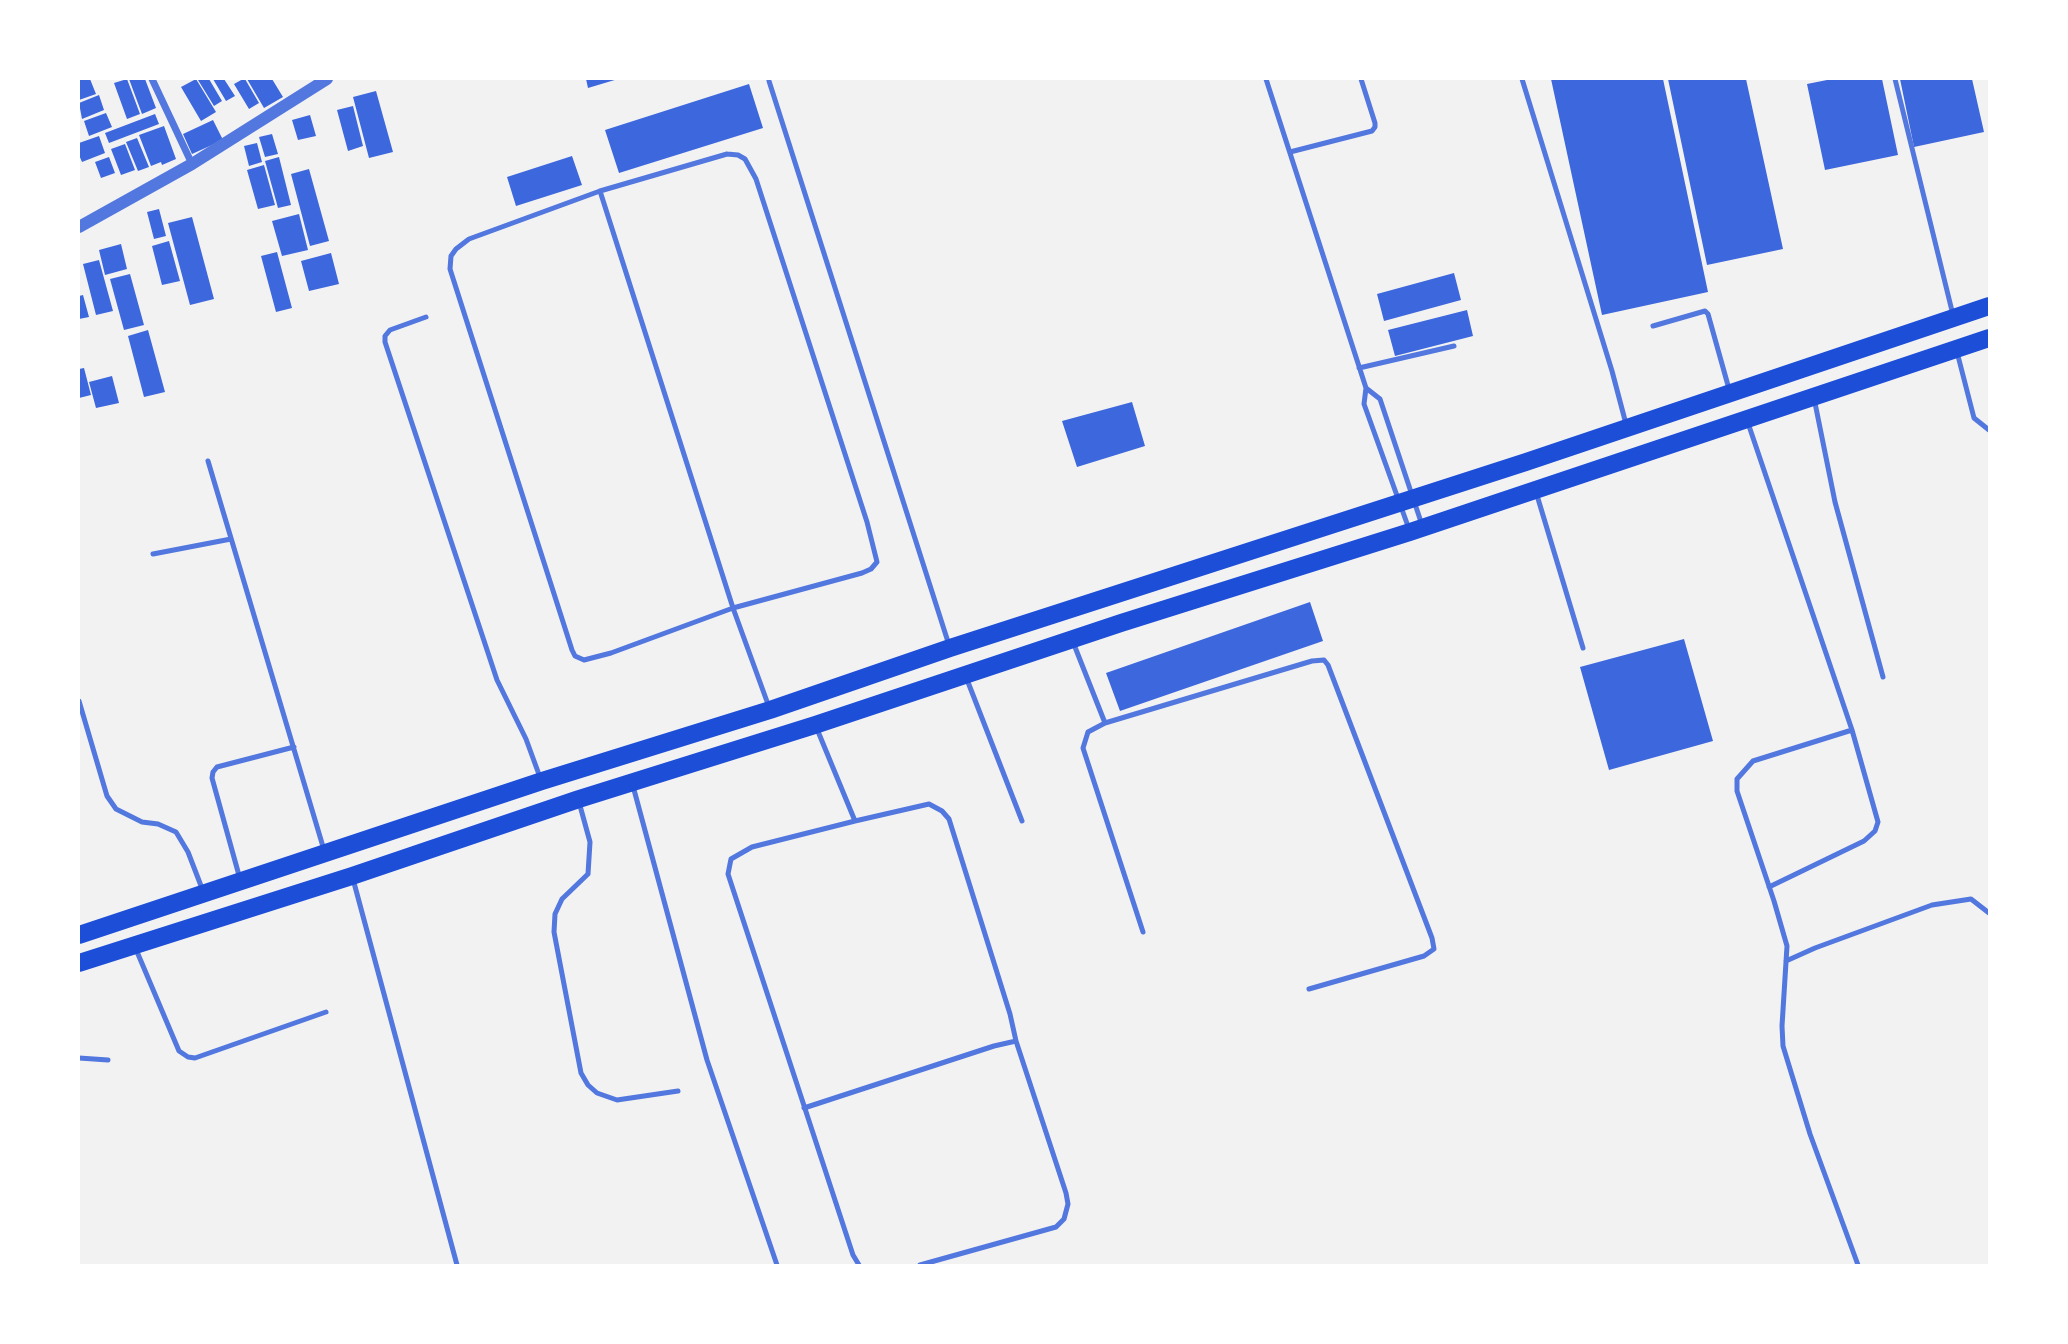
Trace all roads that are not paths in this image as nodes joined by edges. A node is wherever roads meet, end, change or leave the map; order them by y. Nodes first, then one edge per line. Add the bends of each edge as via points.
1 (152, 79) edge
2 (327, 79) edge
3 (1266, 79) edge
4 (1361, 79) edge
5 (1522, 79) edge
6 (1895, 79) edge
7 (769, 81) dead end
8 (1290, 152) junction
9 (192, 164) junction
10 (600, 191) junction
11 (79, 228) edge
12 (1989, 306) edge
13 (426, 317) dead end
14 (1953, 318) junction
15 (1653, 326) dead end
16 (1989, 338) edge
17 (1454, 346) dead end
18 (1956, 349) junction
19 (1359, 368) junction
20 (1366, 388) junction
21 (1730, 392) junction
22 (1813, 397) junction
23 (1746, 419) junction
24 (1627, 427) junction
25 (1989, 430) edge
26 (208, 461) dead end
27 (1535, 489) junction
28 (1406, 500) junction
29 (1416, 529) junction
30 (231, 539) junction
31 (153, 554) dead end
32 (733, 608) junction
33 (1072, 640) junction
34 (950, 648) junction
35 (1583, 648) dead end
36 (966, 675) junction
37 (1883, 677) dead end
38 (79, 701) edge
39 (770, 710) junction
40 (1105, 723) junction
41 (815, 725) junction
42 (1852, 730) junction
43 (294, 747) junction
44 (542, 781) junction
45 (632, 783) junction
46 (579, 799) junction
47 (855, 821) junction
48 (1022, 821) dead end
49 (325, 854) junction
50 (352, 876) junction
51 (241, 880) junction
52 (1769, 887) junction
53 (203, 892) junction
54 (1989, 913) edge
55 (1143, 932) dead end
56 (79, 935) edge
57 (135, 945) junction
58 (1786, 961) junction
59 (79, 963) edge
60 (1309, 989) dead end
61 (326, 1012) dead end
62 (1016, 1041) junction
63 (79, 1058) edge
64 (108, 1060) dead end
65 (678, 1091) dead end
66 (804, 1108) junction
67 (457, 1265) edge
68 (777, 1265) edge
69 (859, 1265) edge
70 (920, 1265) edge
71 (1858, 1265) edge

1 - 9 street
2 - 9 street
3 - 8 lane
4 - 8 lane via 1376,127
5 - 24 lane
6 - 14 lane
7 - 34 lane
8 - 19 lane
9 - 11 street
10 - 32 lane
10 - 32 lane via 727,155 738,155 748,163 863,509 877,558 871,569
10 - 32 lane via 469,239 451,256 450,269 575,656 592,658
12 - 14 highway
13 - 44 lane via 390,330 384,335 385,342 497,680
14 - 21 highway
15 - 21 lane via 1706,311
16 - 18 highway
17 - 19 lane
18 - 22 highway
18 - 25 lane via 1974,418
19 - 20 lane
20 - 28 lane via 1364,404
20 - 28 lane via 1380,399
21 - 24 highway
22 - 23 highway
22 - 37 lane via 1835,502
23 - 27 highway
23 - 42 lane
24 - 28 highway
26 - 30 lane
27 - 29 highway
27 - 35 lane
28 - 29 lane
28 - 29 lane
28 - 34 highway
29 - 33 highway
30 - 31 lane
30 - 43 lane
32 - 39 lane
33 - 36 highway
33 - 40 lane
34 - 39 highway
36 - 41 highway
36 - 48 lane
38 - 53 lane via 107,796 116,809 176,832
39 - 44 highway
40 - 55 lane via 1088,732 1083,748
40 - 60 lane via 1312,662 1324,660 1328,665 1434,949 1424,956
41 - 45 highway
41 - 47 lane
42 - 52 lane via 1878,822 1875,831 1864,841
42 - 52 lane via 1754,761 1737,779 1737,792
43 - 49 lane
43 - 51 lane via 217,767 213,772
44 - 49 highway
45 - 46 highway
45 - 68 lane via 707,1060
46 - 50 highway
46 - 65 lane via 590,842 587,874 562,899 554,932 581,1073 597,1093 617,1100
47 - 62 lane via 929,804 949,819
47 - 66 lane via 752,847 731,859 728,874
49 - 51 highway
50 - 57 highway
50 - 67 lane
51 - 53 highway
52 - 58 lane via 1787,946
53 - 56 highway
54 - 58 lane via 1971,899 1932,905
57 - 59 highway
57 - 61 lane via 179,1051 188,1057
58 - 71 lane via 1783,1046
62 - 66 lane
62 - 70 lane via 1066,1193 1064,1219 1056,1227
63 - 64 lane
66 - 69 lane

